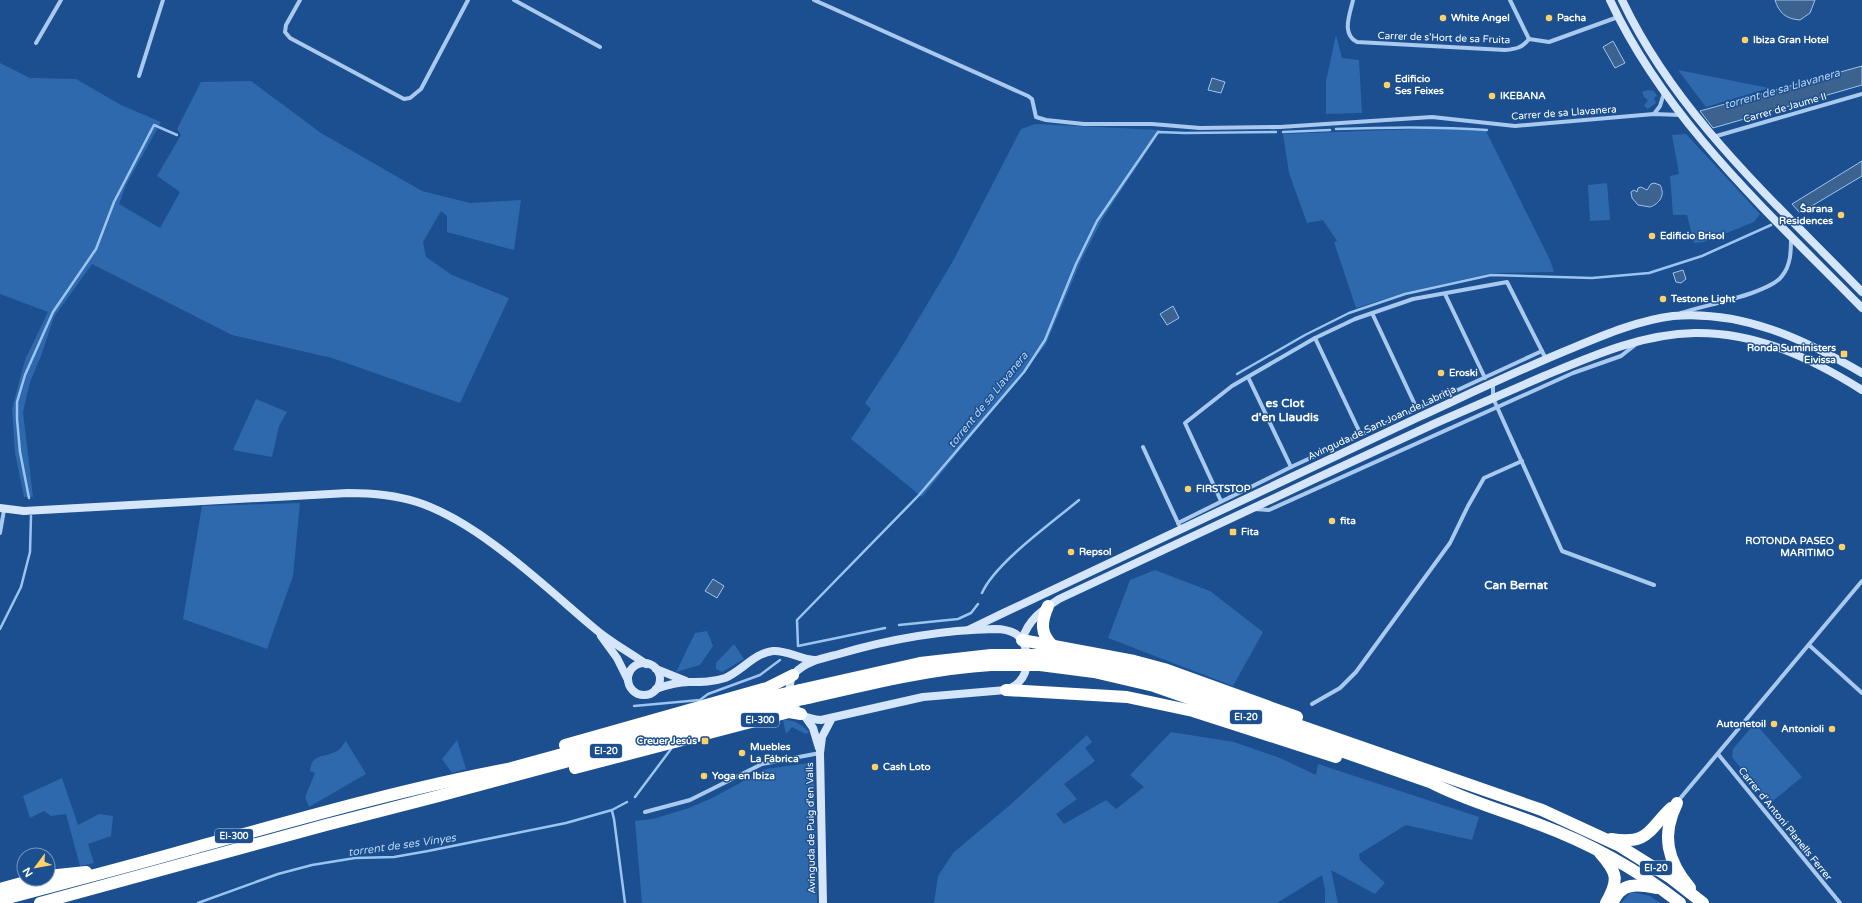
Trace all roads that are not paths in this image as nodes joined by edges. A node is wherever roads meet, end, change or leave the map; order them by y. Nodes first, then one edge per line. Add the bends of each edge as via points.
1 (61, 0) edge
2 (163, 0) edge
3 (300, 0) edge
4 (468, 0) edge
5 (514, 0) edge
6 (814, 0) edge
7 (1353, 0) edge
8 (1510, 0) edge
9 (1610, 0) edge
10 (1622, 0) edge
11 (1618, 17) junction
12 (1530, 39) junction
13 (36, 43) dead end
14 (600, 47) dead end
15 (139, 76) dead end
16 (1664, 93) junction
17 (1862, 94) edge
18 (1654, 114) junction
19 (1680, 115) junction
20 (1713, 137) junction
21 (1791, 235) junction
22 (1862, 292) edge
23 (1445, 294) junction
24 (1862, 308) edge
25 (1372, 313) junction
26 (1672, 316) junction
27 (1316, 338) junction
28 (1639, 341) junction
29 (1542, 351) junction
30 (1546, 359) junction
31 (1862, 372) edge
32 (1248, 377) junction
33 (1485, 378) junction
34 (1494, 382) junction
35 (1862, 390) edge
36 (1493, 398) junction
37 (1498, 408) junction
38 (1417, 409) junction
39 (1361, 434) junction
40 (1143, 447) dead end
41 (1522, 461) junction
42 (1291, 467) junction
43 (1221, 501) junction
44 (2, 509) edge
45 (1250, 509) junction
46 (1179, 526) junction
47 (0, 533) edge
48 (1862, 581) edge
49 (1654, 585) dead end
50 (1048, 606) junction
51 (595, 629) junction
52 (968, 630) junction
53 (1022, 640) junction
54 (1809, 645) junction
55 (1053, 646) junction
56 (787, 652) junction
57 (815, 660) junction
58 (1040, 660) junction
59 (646, 664) junction
60 (656, 669) junction
61 (794, 674) junction
62 (628, 681) junction
63 (689, 682) junction
64 (656, 689) junction
65 (1006, 690) junction
66 (1862, 693) edge
67 (776, 701) junction
68 (1312, 704) dead end
69 (803, 716) junction
70 (832, 718) junction
71 (820, 753) junction
72 (1718, 754) junction
73 (1439, 773) junction
74 (469, 776) junction
75 (1445, 790) junction
76 (435, 797) junction
77 (1677, 803) junction
78 (645, 812) dead end
79 (1605, 838) junction
80 (1598, 850) junction
81 (104, 872) junction
82 (56, 875) edge
83 (16, 885) edge
84 (0, 889) edge
85 (93, 889) junction
86 (1662, 889) junction
87 (0, 900) edge
88 (40, 903) edge
89 (68, 903) edge
90 (822, 903) edge
91 (1606, 903) edge
92 (1613, 903) edge
93 (1680, 903) edge
94 (1703, 903) edge
95 (1840, 903) edge

1 - 13 street
2 - 15 street
3 - 4 street via 286,25 285,32 290,38 404,99 414,95 421,88
5 - 14 street
6 - 18 street, Carrer de sa Llavanera via 1028,96 1032,99 1036,117 1046,120 1084,124 1152,124 1200,128 1280,127 1432,117 1515,126
7 - 12 street, Carrer de s'Hort de sa Fruita via 1347,33 1357,42 1505,50 1524,46
8 - 12 street
9 - 11 main road
10 - 20 main road via 1670,82
11 - 12 street via 1549,42
11 - 16 main road
16 - 18 street
16 - 19 main road
17 - 20 street, Carrer de Jaume II
18 - 19 street, Carrer de sa Llavanera
19 - 21 main road via 1714,155
20 - 22 main road
21 - 24 main road
21 - 26 street via 1789,264 1776,282 1740,298 1701,306
23 - 25 street via 1413,300
23 - 29 street via 1507,282
23 - 33 street
25 - 27 street
25 - 38 street
26 - 30 main road, Avinguda de Sant Joan de Labritja / EI-300 via 1625,328
26 - 31 main road, Avinguda de Sant Joan de Labritja / EI-300 via 1727,318 1764,326 1812,346
27 - 32 street
27 - 39 street
28 - 35 main road via 1695,333 1757,340 1786,349
28 - 36 main road via 1595,354
28 - 37 street via 1621,356 1573,373
29 - 30 street
29 - 33 street, Avinguda de Sant Joan de Labritja
30 - 34 main road, Avinguda de Sant Joan de Labritja / EI-300
32 - 42 street
32 - 43 street via 1232,386 1185,423
33 - 38 street, Avinguda de Sant Joan de Labritja
34 - 36 street
34 - 46 main road, Avinguda de Sant Joan de Labritja / EI-300
36 - 37 street
36 - 45 main road
37 - 41 street
37 - 45 street via 1269,510
38 - 39 street, Avinguda de Sant Joan de Labritja
39 - 42 street, Avinguda de Sant Joan de Labritja
40 - 46 street
41 - 49 street via 1562,551
41 - 68 street via 1484,478 1450,543 1356,672 1340,688
42 - 43 street, Avinguda de Sant Joan de Labritja
43 - 46 street, Avinguda de Sant Joan de Labritja
44 - 47 street
44 - 51 main road via 24,511 348,493 397,497 438,511 476,532
45 - 50 main road
46 - 52 main road, Avinguda de Sant Joan de Labritja / EI-300
48 - 54 street
50 - 53 main road via 1031,621
50 - 55 highway via 1042,624 1046,640
51 - 59 main road
51 - 62 main road via 617,658
52 - 53 main road, EI-300 via 1006,630
52 - 57 main road, EI-300 via 895,640
53 - 55 highway
53 - 65 main road via 1026,648 1025,672 1019,683
54 - 66 street
54 - 72 street
55 - 73 highway via 1134,661 1187,676 1396,754
56 - 57 main road via 797,658
56 - 61 main road via 793,663
56 - 63 main road via 771,651 762,654 737,672 714,681
57 - 61 main road, EI-300
58 - 67 highway, EI-20, bridge via 991,660 802,694
58 - 73 highway, EI-20 via 1096,663 1148,674 1393,760
58 - 75 highway, EI-20 via 1154,686 1430,782
59 - 60 main road
59 - 62 main road via 632,669
60 - 63 main road
60 - 64 main road via 659,681
61 - 69 main road, Avinguda de Puig d'en Valls via 789,691 793,705
61 - 74 highway, EI-300 via 767,688 582,740
62 - 64 main road via 632,690 640,694 649,694
63 - 64 main road
65 - 70 main road, EI-300 via 923,697
65 - 75 highway via 1135,698 1193,712 1422,785
67 - 74 highway, EI-20 via 508,769
67 - 76 highway, EI-20
69 - 70 main road, EI-300 via 821,720
69 - 71 main road, Avinguda de Puig d'en Valls via 813,728
69 - 76 highway, EI-300 via 789,712 481,791
70 - 71 main road, Avinguda de Puig d'en Valls via 822,737
71 - 78 street via 762,764 690,800
71 - 90 main road, Avinguda de Puig d'en Valls
72 - 77 street
72 - 95 street, Carrer d'Antoni Planells Ferrer
73 - 79 highway, EI-20 via 1542,810
74 - 81 highway, EI-300 via 324,811
75 - 80 highway, EI-20 via 1539,824
76 - 85 highway, EI-300
77 - 79 highway via 1640,839 1627,841
77 - 94 highway via 1668,822 1670,851 1684,881
79 - 94 highway, EI-20 via 1671,878
80 - 86 highway, EI-20
80 - 91 highway via 1615,878 1613,890
81 - 82 highway
81 - 87 highway, EI-300
83 - 84 highway
85 - 88 highway, EI-300
85 - 89 highway
86 - 92 highway via 1630,885 1617,894
86 - 93 highway, EI-20

